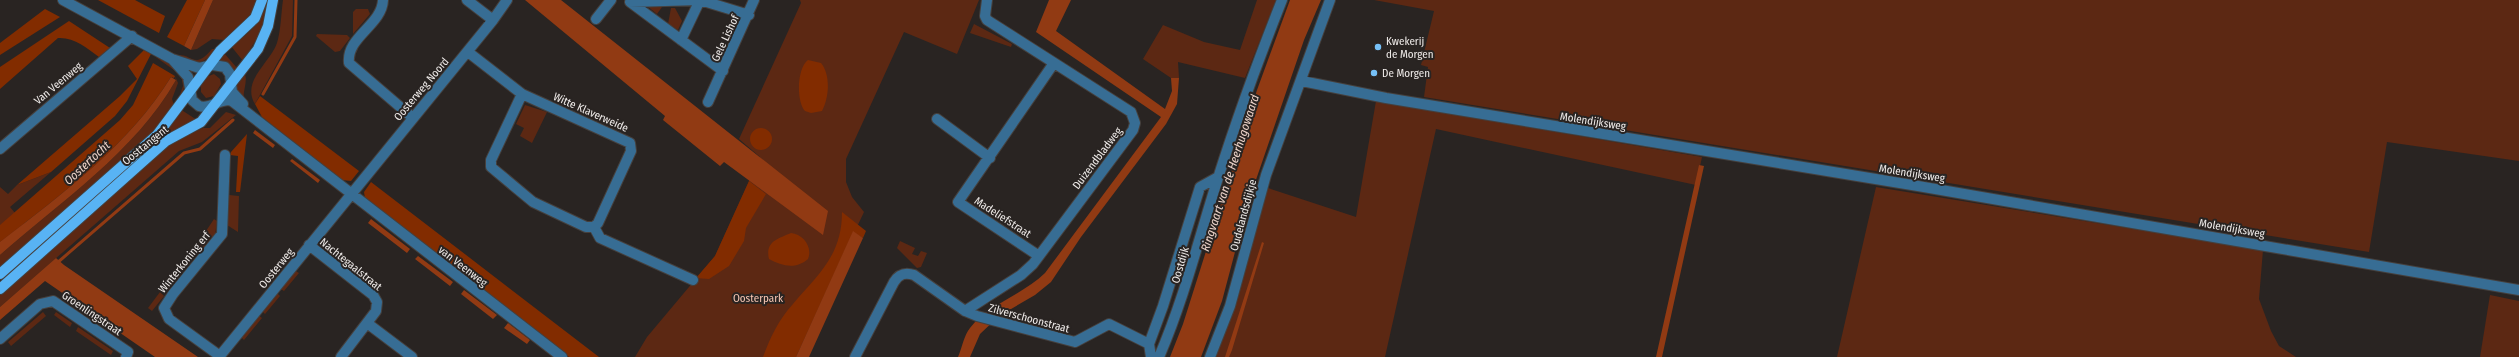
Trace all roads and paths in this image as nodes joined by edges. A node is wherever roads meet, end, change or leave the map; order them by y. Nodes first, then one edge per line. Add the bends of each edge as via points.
1 (63, 0) edge
2 (262, 0) edge
3 (273, 0) edge
4 (383, 0) edge
5 (467, 0) edge
6 (507, 0) edge
7 (612, 0) edge
8 (700, 0) edge
9 (754, 0) edge
10 (988, 0) edge
11 (1282, 0) edge
12 (1330, 0) edge
13 (628, 1) edge
14 (748, 15) junction
15 (596, 19) dead end
16 (493, 20) junction
17 (132, 36) junction
18 (681, 40) junction
19 (468, 52) junction
20 (172, 59) junction
21 (1054, 63) junction
22 (207, 67) junction
23 (723, 71) junction
24 (1302, 81) junction
25 (231, 86) junction
26 (191, 88) junction
27 (522, 94) junction
28 (708, 102) dead end
29 (217, 104) junction
30 (413, 118) junction
31 (937, 119) dead end
32 (254, 120) junction
33 (0, 149) edge
34 (225, 155) dead end
35 (990, 158) junction
36 (1218, 177) junction
37 (351, 193) junction
38 (594, 227) junction
39 (309, 246) junction
40 (1039, 256) junction
41 (0, 274) edge
42 (693, 280) dead end
43 (0, 289) edge
44 (2519, 290) edge
45 (965, 311) junction
46 (367, 323) junction
47 (0, 339) edge
48 (1149, 344) junction
49 (860, 355) edge
50 (220, 356) edge
51 (126, 357) edge
52 (341, 357) edge
53 (412, 357) edge
54 (562, 357) edge
55 (1151, 357) edge
56 (1159, 357) edge
57 (1210, 357) edge

1 - 17 street
2 - 22 main road, Oosttangent via 261,9 255,18
3 - 25 main road, Oosttangent via 268,26 258,49
4 - 30 street via 382,10 350,49 349,63
5 - 16 street
6 - 16 street, Oosterweg Noord
7 - 15 street
8 - 13 street, Gele Lishof
8 - 14 street, Gele Lishof
8 - 18 street
9 - 14 street, Gele Lishof
10 - 21 street, Duizendbladweg via 985,16 987,20
11 - 36 street, Oostdijk
12 - 24 street, Oudelandsdijkje
13 - 18 street, Gele Lishof
14 - 23 street, Gele Lishof
16 - 19 street, Oosterweg Noord
17 - 20 street
17 - 33 street, Van Veenweg
18 - 23 street, Gele Lishof
19 - 27 street, Witte Klaverweide
19 - 30 street, Oosterweg Noord
20 - 22 street via 198,68
20 - 26 street via 188,77
21 - 35 street, Madeliefstraat
21 - 40 street, Duizendbladweg via 1131,112 1135,123 1133,130
22 - 25 street via 217,65 225,68 230,74
22 - 26 main road, Oosttangent
23 - 28 street, Gele Lishof
24 - 44 street, Molendijksweg via 1386,98 1926,187
24 - 57 street, Oudelandsdijkje via 1266,175 1230,306
25 - 29 main road, Oosttangent
25 - 32 street via 233,94
26 - 29 street via 192,100 199,106
26 - 41 main road, Oosttangent via 157,135
27 - 38 street via 491,160 492,167 533,202 586,227
27 - 38 street, Witte Klaverweide via 630,143 631,151
29 - 32 street via 224,100 232,101
29 - 43 main road, Oosttangent via 201,122 166,141
30 - 37 street, Oosterweg Noord
31 - 35 street
32 - 37 street
34 - 50 street, Winterkoning erf via 222,234 164,308 169,319
35 - 40 street, Madeliefstraat via 958,202
36 - 48 street, Oostdijk via 1200,187
36 - 56 street, Oostdijk via 1182,298
37 - 39 street, Oosterweg
37 - 54 street, van Veenweg
38 - 42 street via 600,238
39 - 46 street, Nachtegaalstraat via 377,300 376,311
39 - 50 street, Oosterweg
40 - 45 street, Duizendbladweg via 1021,275
45 - 48 street, Zilverschoonstraat via 996,322 1075,342 1108,324
45 - 49 street via 914,275 900,275 894,282
46 - 52 street, Nachtegaalstraat
46 - 53 street
47 - 51 street, Groenlingstraat via 40,304 53,301 128,352
48 - 55 street

